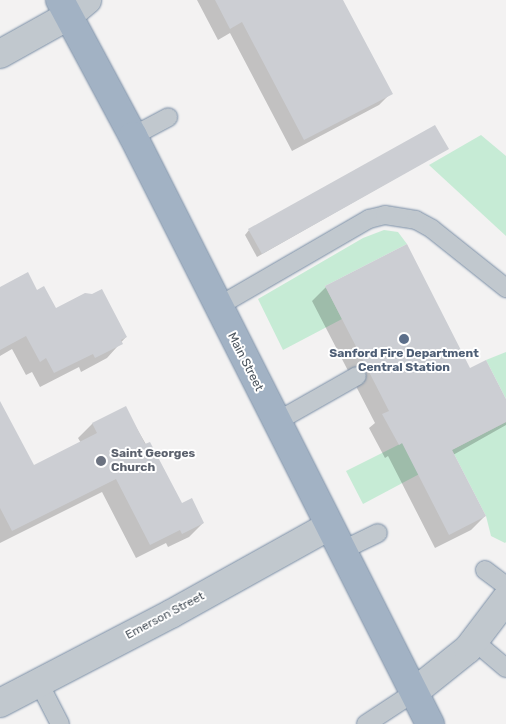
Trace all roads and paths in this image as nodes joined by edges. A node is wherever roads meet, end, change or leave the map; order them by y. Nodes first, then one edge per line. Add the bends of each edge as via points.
1 (72, 5) edge
2 (0, 54) edge
3 (168, 117) dead end
4 (133, 136) junction
5 (506, 288) edge
6 (217, 307) junction
7 (357, 376) dead end
8 (276, 422) junction
9 (329, 526) junction
10 (378, 533) dead end
11 (342, 551) junction
12 (485, 570) dead end
13 (506, 586) edge
14 (506, 599) edge
15 (474, 641) junction
16 (506, 668) edge
17 (39, 682) junction
18 (413, 693) junction
19 (0, 703) edge
20 (60, 724) edge
21 (366, 724) edge
22 (430, 724) edge

1 - 2 street
1 - 4 highway, Main Street
3 - 4 lane
4 - 6 highway, Main Street
5 - 6 lane via 432,229 416,220 385,215 369,219
6 - 8 highway, Main Street
7 - 8 lane
8 - 9 highway, Main Street
9 - 11 highway, Main Street
9 - 17 street, Emerson Street
10 - 11 lane
11 - 18 highway, Main Street
12 - 13 lane
14 - 15 street
15 - 16 lane
15 - 18 street
17 - 19 street, Emerson Street
17 - 20 lane
18 - 21 lane
18 - 22 highway, Main Street

